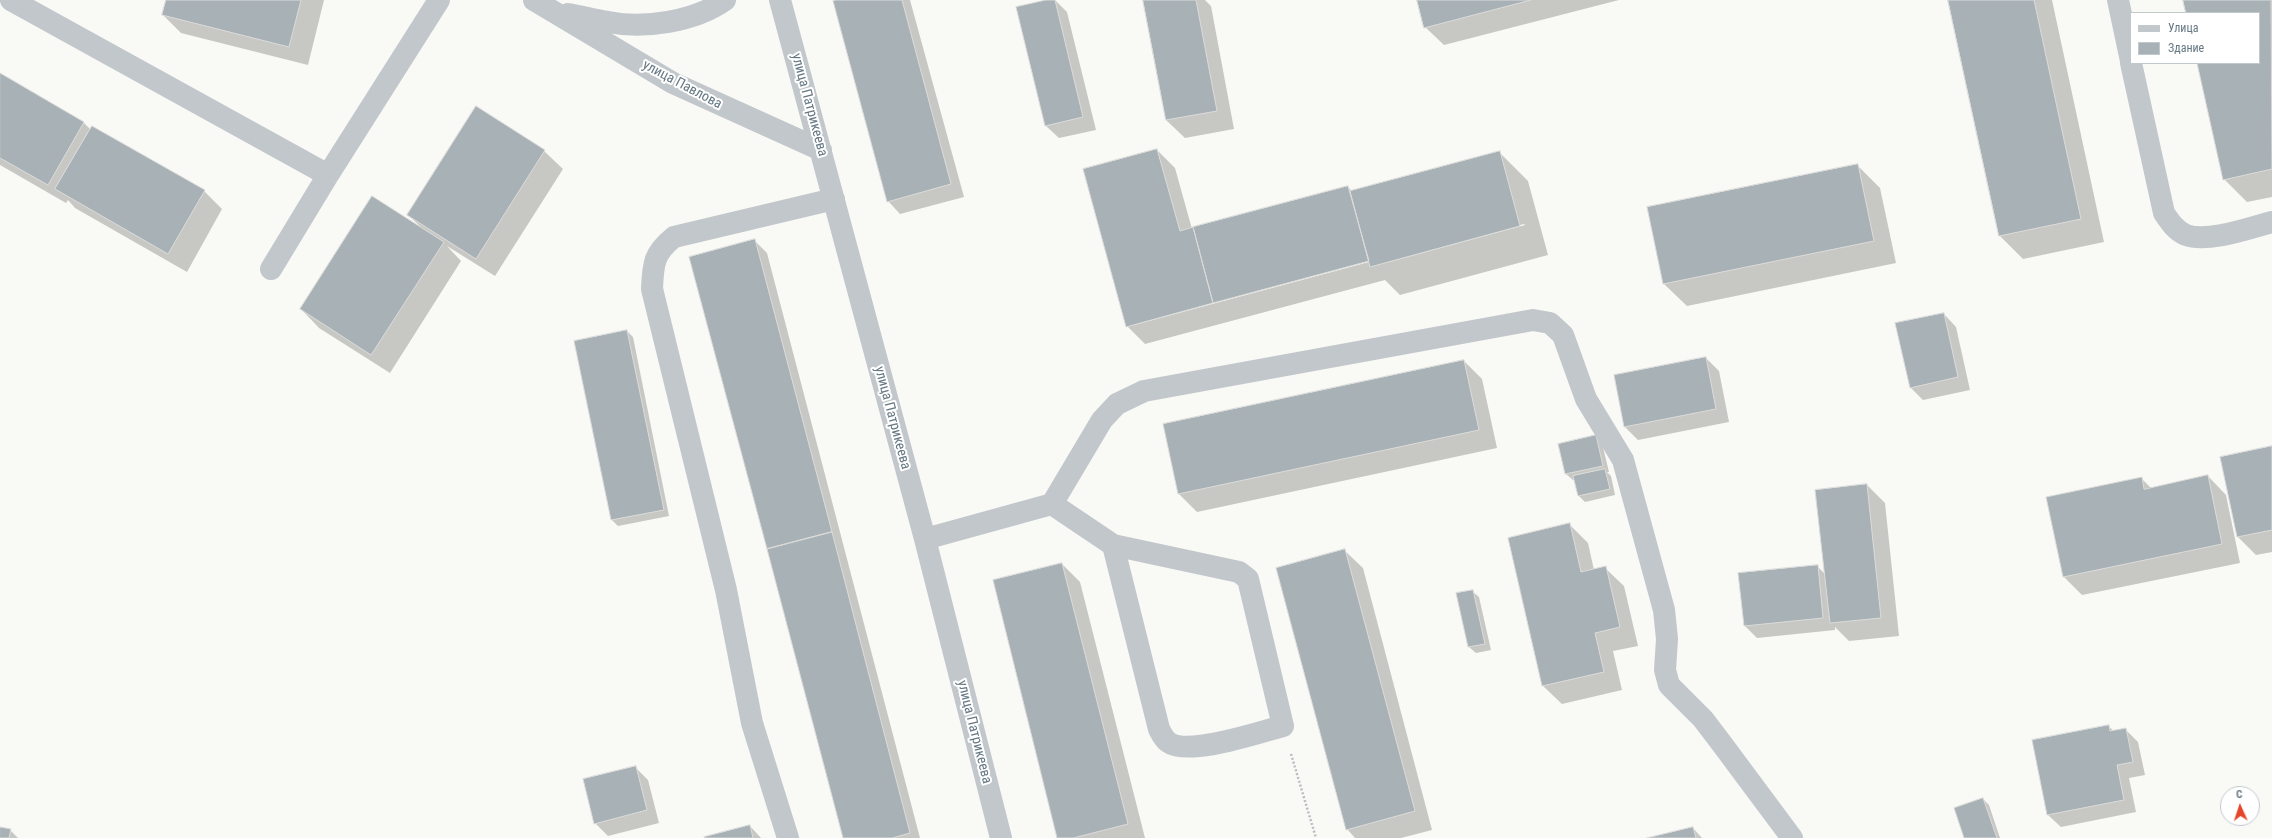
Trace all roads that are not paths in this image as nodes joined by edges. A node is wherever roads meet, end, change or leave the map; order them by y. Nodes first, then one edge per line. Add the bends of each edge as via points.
1 (11, 0) edge
2 (439, 0) edge
3 (725, 0) edge
4 (780, 0) edge
5 (2118, 0) edge
6 (541, 4) edge
7 (2130, 57) edge
8 (2131, 64) edge
9 (821, 150) junction
10 (328, 175) junction
11 (834, 199) junction
12 (2272, 222) edge
13 (270, 269) dead end
14 (1052, 504) junction
15 (925, 539) junction
16 (1113, 545) junction
17 (788, 838) edge
18 (1000, 838) edge
19 (1792, 838) edge

1 - 10 street
2 - 10 street
3 - 6 street, улица Павлова via 689,16 660,22 628,24 608,22
4 - 9 street, улица Патрикеева
5 - 7 street
6 - 9 street, улица Павлова via 673,83
8 - 12 street via 2164,213 2173,226 2186,235 2206,238
9 - 11 street, улица Патрикеева
10 - 13 street
11 - 15 street, улица Патрикеева
11 - 17 street via 674,237 660,248 653,265 652,289 726,590 752,723
14 - 15 street
14 - 16 street
14 - 19 street via 1102,420 1117,404 1144,392 1533,320 1550,323 1563,335 1586,400 1623,460 1664,610 1667,639 1665,670 1669,685 1703,720
15 - 18 street, улица Патрикеева
16 - 16 street via 1239,572 1248,579 1283,726 1200,747 1182,747 1168,742 1159,729

